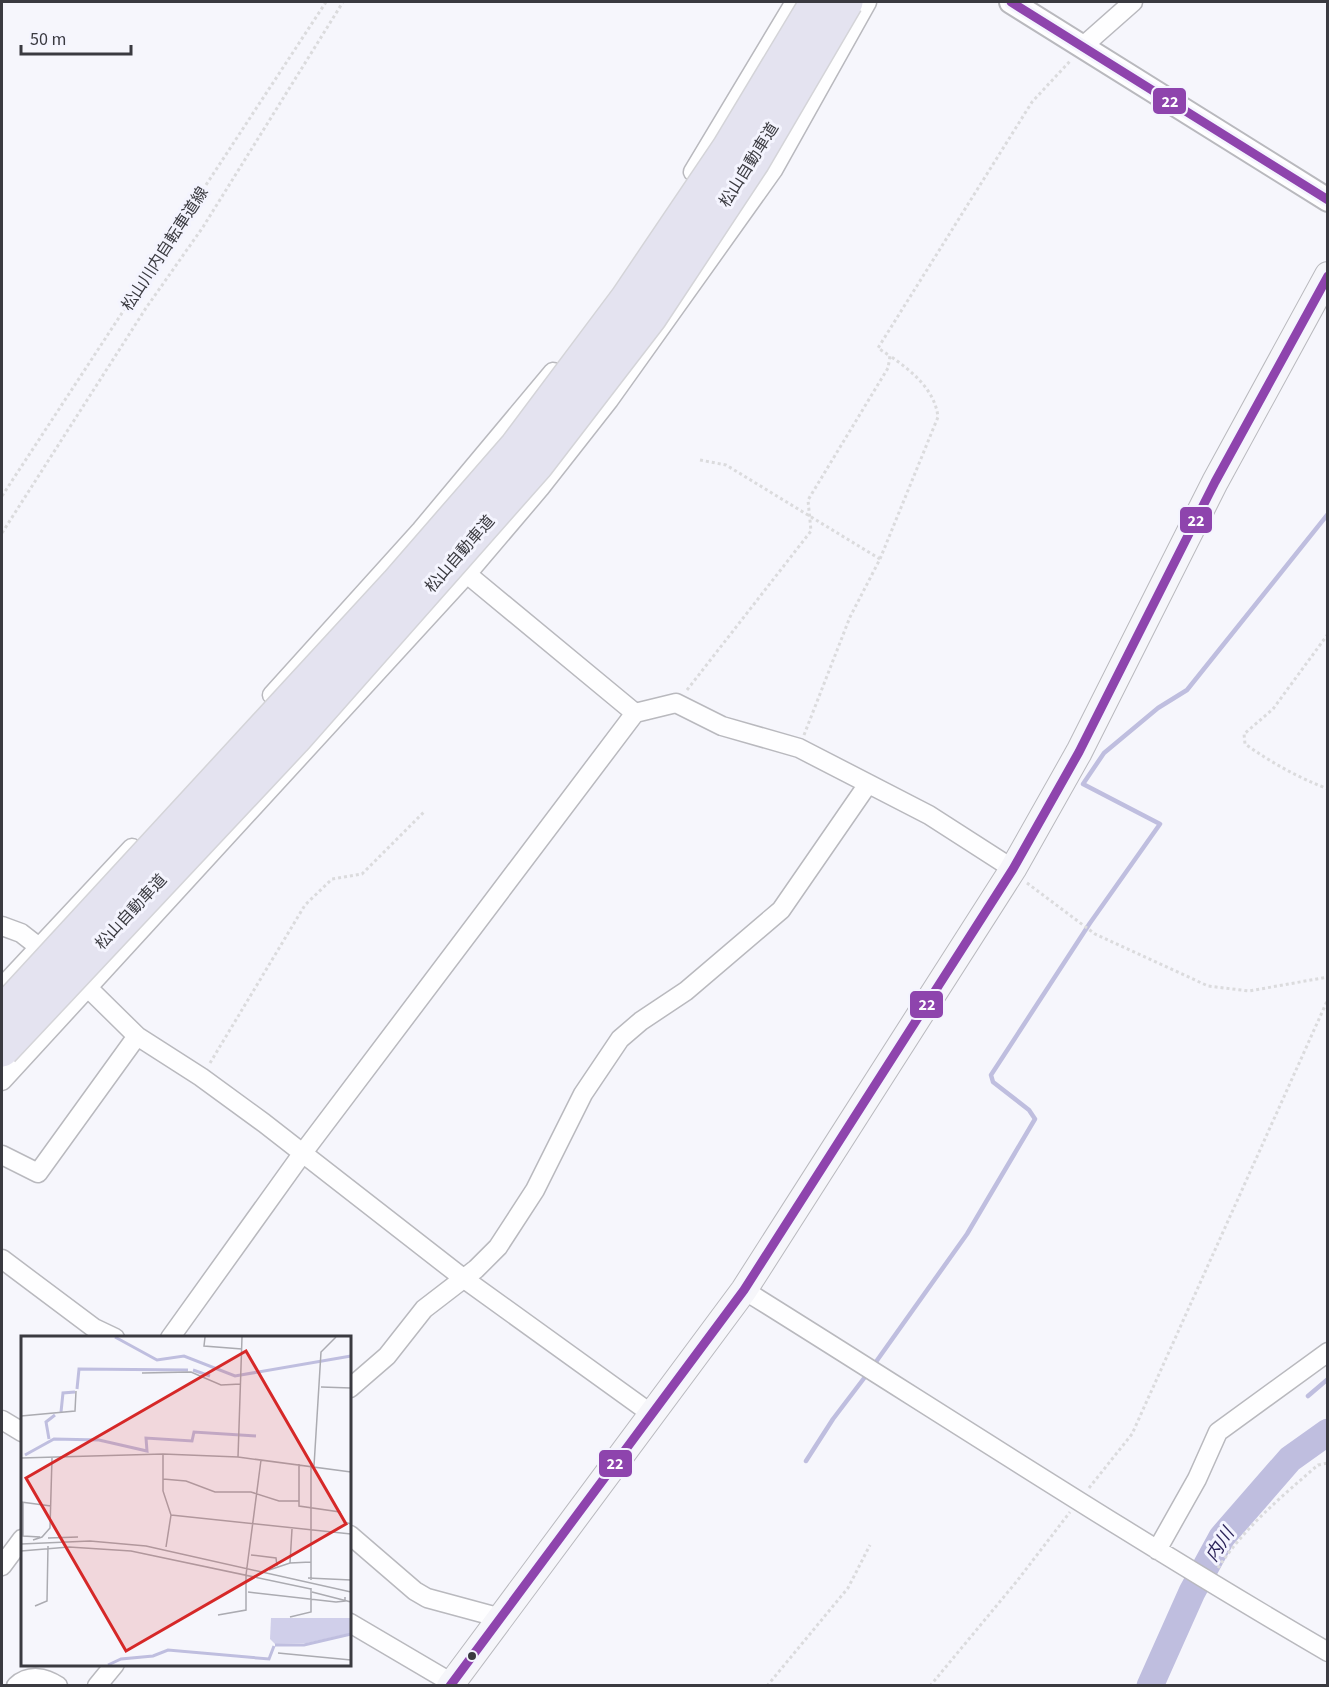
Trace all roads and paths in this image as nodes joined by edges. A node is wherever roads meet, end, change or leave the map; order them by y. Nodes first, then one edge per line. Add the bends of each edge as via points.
1 (326, 2) edge
2 (343, 2) edge
3 (795, 2) edge
4 (818, 2) edge
5 (846, 2) edge
6 (867, 2) edge
7 (1011, 2) edge
8 (1133, 2) edge
9 (1082, 47) junction
10 (1328, 200) edge
11 (1328, 275) edge
12 (890, 356) junction
13 (700, 460) dead end
14 (2, 496) edge
15 (811, 518) junction
16 (2, 533) edge
17 (879, 559) junction
18 (467, 574) junction
19 (1328, 634) edge
20 (676, 703) junction
21 (635, 713) junction
22 (799, 748) junction
23 (868, 784) junction
24 (1328, 789) edge
25 (424, 812) dead end
26 (1013, 869) junction
27 (2, 926) edge
28 (40, 946) junction
29 (1328, 977) edge
30 (2, 987) edge
31 (88, 987) junction
32 (1328, 999) edge
33 (2, 1013) edge
34 (137, 1036) junction
35 (2, 1050) edge
36 (201, 1077) junction
37 (2, 1081) edge
38 (302, 1154) junction
39 (2, 1155) edge
40 (2, 1259) edge
41 (463, 1278) junction
42 (744, 1290) junction
43 (111, 1336) edge
44 (172, 1336) edge
45 (1328, 1352) edge
46 (351, 1387) edge
47 (653, 1415) junction
48 (2, 1420) edge
49 (21, 1431) edge
50 (1328, 1463) edge
51 (1080, 1500) junction
52 (351, 1536) edge
53 (21, 1540) edge
54 (870, 1545) dead end
55 (1156, 1550) junction
56 (2, 1566) edge
57 (1210, 1584) junction
58 (501, 1618) junction
59 (351, 1624) edge
60 (1328, 1652) edge
61 (114, 1666) edge
62 (451, 1684) edge
63 (16, 1686) edge
64 (58, 1686) edge
65 (97, 1686) edge
66 (767, 1686) edge
67 (930, 1686) edge

1 - 14 path, 松山川内自転車道線
2 - 16 path via 203,227 146,308
3 - 28 street via 710,147 562,362 421,530 211,764
4 - 33 highway, 松山自動車道, bridge via 729,148 634,290 517,446 397,584
5 - 35 highway, 松山自動車道, bridge via 753,161 650,316 537,464 294,739
6 - 18 street via 767,179 609,399
7 - 9 street
8 - 9 street
9 - 10 street
9 - 12 path via 1032,102 878,348
11 - 26 main road via 1215,482 1079,752
12 - 15 path via 888,368 808,500
12 - 17 path via 921,382 936,401 938,417
13 - 15 path via 726,465
15 - 17 path
15 - 20 path via 811,531 805,542
17 - 22 path via 850,617
18 - 21 street
18 - 31 street
19 - 24 path via 1273,709 1244,734 1245,744 1268,760 1298,778
20 - 21 street
20 - 22 street via 722,726
21 - 38 street
22 - 23 street
23 - 26 street via 929,815
23 - 41 street via 781,910 686,991 620,1040 583,1094 535,1190 498,1247
25 - 36 path via 362,874 332,879 305,905
26 - 29 path via 1095,934 1208,986 1249,991
26 - 42 main road
27 - 28 street
28 - 30 street
28 - 31 street
31 - 34 street
31 - 37 street
32 - 51 path via 1132,1434
34 - 36 street
34 - 39 street via 38,1173
36 - 38 street
38 - 41 street
38 - 44 street
40 - 43 street via 94,1328
41 - 46 street via 424,1309 387,1356
41 - 47 street
42 - 47 main road
42 - 51 street
45 - 55 street via 1218,1432 1197,1479
47 - 58 main road
48 - 49 street
50 - 57 path via 1318,1465 1256,1520 1233,1546
51 - 55 street
51 - 67 path
52 - 58 street via 415,1591
53 - 56 street
54 - 66 path via 848,1588
55 - 57 street
57 - 60 street
58 - 62 main road
59 - 62 street
61 - 65 street
63 - 64 street via 22,1680 43,1678

